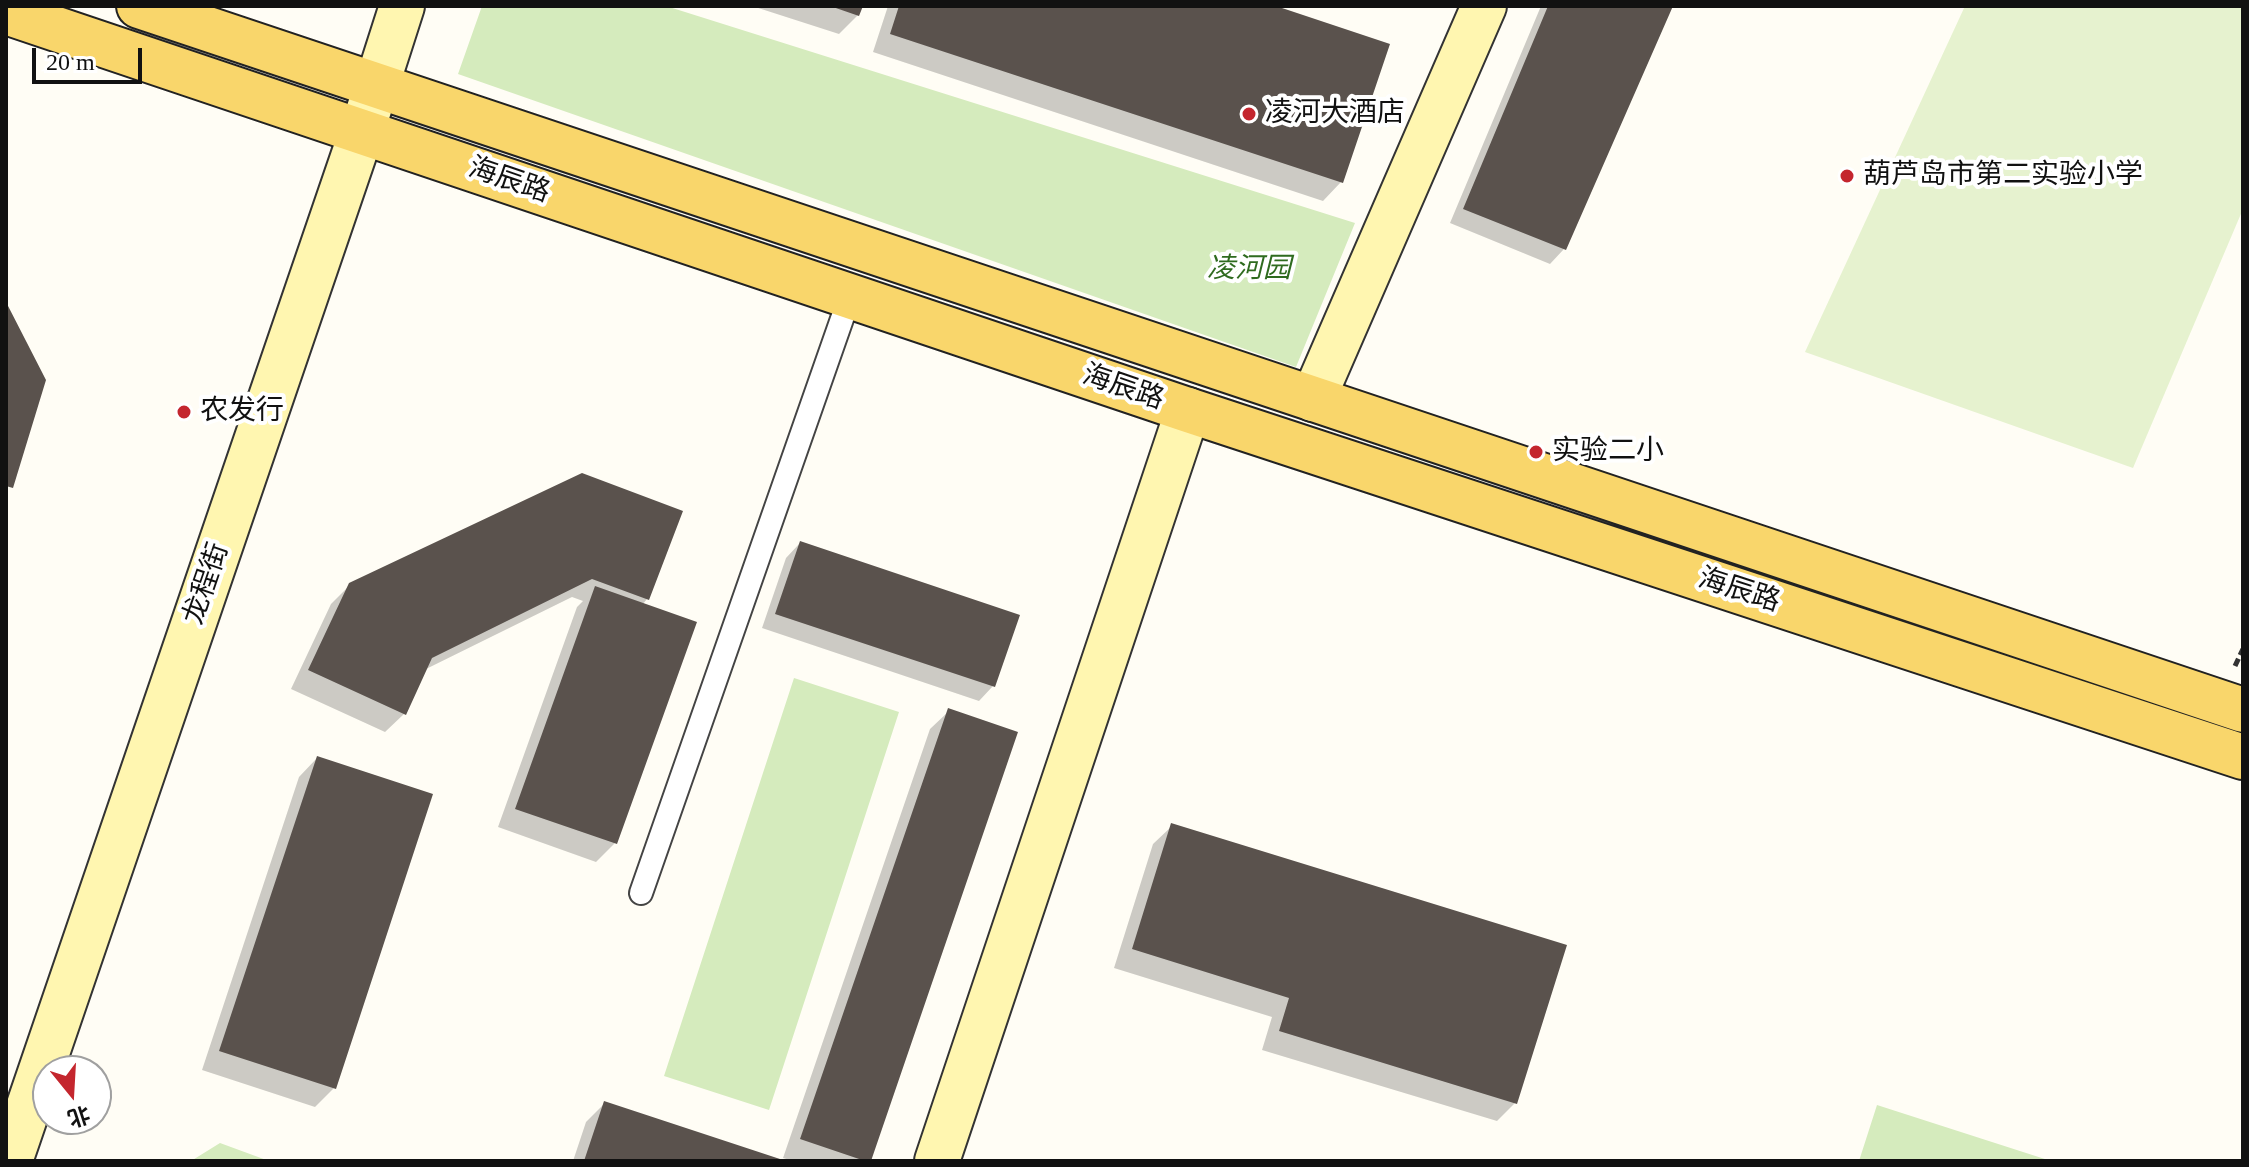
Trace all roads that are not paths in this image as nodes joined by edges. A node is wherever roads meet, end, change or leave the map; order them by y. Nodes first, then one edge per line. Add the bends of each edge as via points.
1 (139, 6) edge
2 (402, 6) edge
3 (1484, 6) edge
4 (6, 12) edge
5 (377, 84) junction
6 (362, 131) junction
7 (850, 296) junction
8 (1313, 399) junction
9 (1188, 410) junction
10 (2243, 710) edge
11 (2243, 757) edge
12 (641, 893) dead end
13 (10, 1161) edge
14 (937, 1161) edge

1 - 5 main road, 海辰路
2 - 5 street, 龙程街
3 - 8 street
4 - 6 main road, 海辰路
5 - 6 street, 龙程街
5 - 8 main road, 海辰路
6 - 7 main road, 海辰路
6 - 13 street, 龙程街
7 - 9 main road, 海辰路
7 - 12 lane
8 - 10 main road, 海辰路
9 - 11 main road, 海辰路
9 - 14 street

